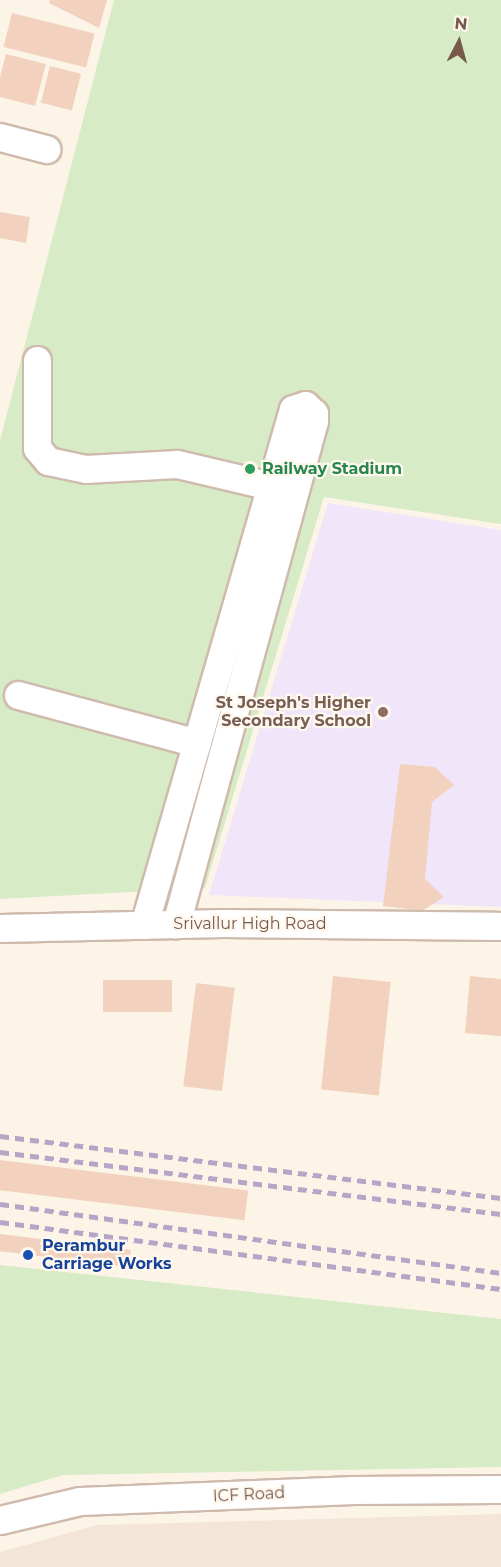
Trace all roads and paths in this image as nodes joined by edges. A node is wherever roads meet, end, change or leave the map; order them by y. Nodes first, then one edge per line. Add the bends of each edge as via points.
1 (0, 137) edge
2 (46, 149) dead end
3 (37, 360) dead end
4 (271, 486) junction
5 (18, 695) dead end
6 (197, 743) junction
7 (176, 924) junction
8 (144, 925) junction
9 (501, 926) edge
10 (0, 928) edge
11 (501, 1489) edge
12 (0, 1520) edge

1 - 2 street
3 - 4 street via 37,448 48,461 85,469 177,464
4 - 6 street
4 - 7 street via 293,409 298,405 311,407 314,421
5 - 6 street
6 - 8 street
7 - 8 street, Srivallur High Road
7 - 9 street, Srivallur High Road
8 - 10 street, Srivallur High Road
11 - 12 street, ICF Road via 354,1490 80,1501

